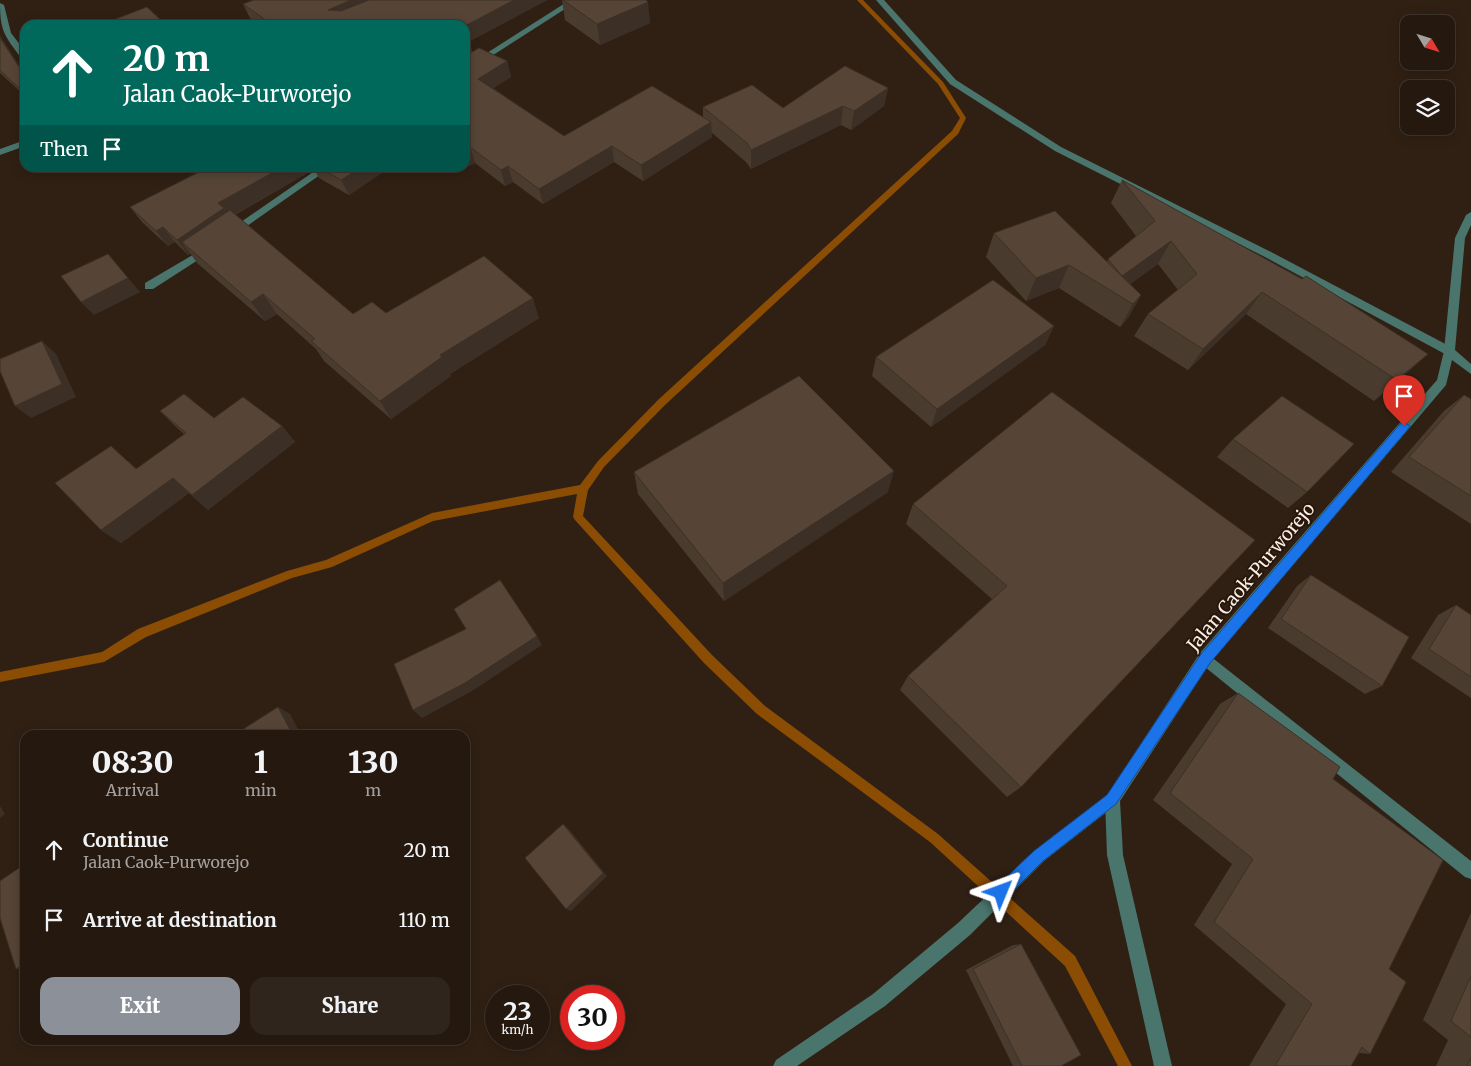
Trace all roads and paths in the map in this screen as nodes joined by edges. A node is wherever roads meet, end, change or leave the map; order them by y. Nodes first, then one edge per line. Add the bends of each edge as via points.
1 (575, 0) edge
2 (880, 0) edge
3 (0, 6) edge
4 (20, 50) edge
5 (470, 68) edge
6 (20, 145) edge
7 (0, 152) edge
8 (319, 172) edge
9 (1471, 214) edge
10 (149, 286) dead end
11 (1450, 351) junction
12 (1471, 370) edge
13 (1205, 658) junction
14 (1112, 800) junction
15 (1471, 871) edge
16 (782, 1066) edge
17 (1163, 1066) edge

1 - 5 street
2 - 11 street via 953,82 1058,149
3 - 4 street via 7,33
6 - 7 street
8 - 10 street
9 - 11 street, Jalan Caok-Purworejo via 1460,238
11 - 12 street
11 - 13 street, Jalan Caok-Purworejo via 1442,382
13 - 14 street, Jalan Caok-Purworejo
13 - 15 street
14 - 16 street, Jalan Caok-Purworejo via 1038,856 964,929 878,1000
14 - 17 street via 1115,855

